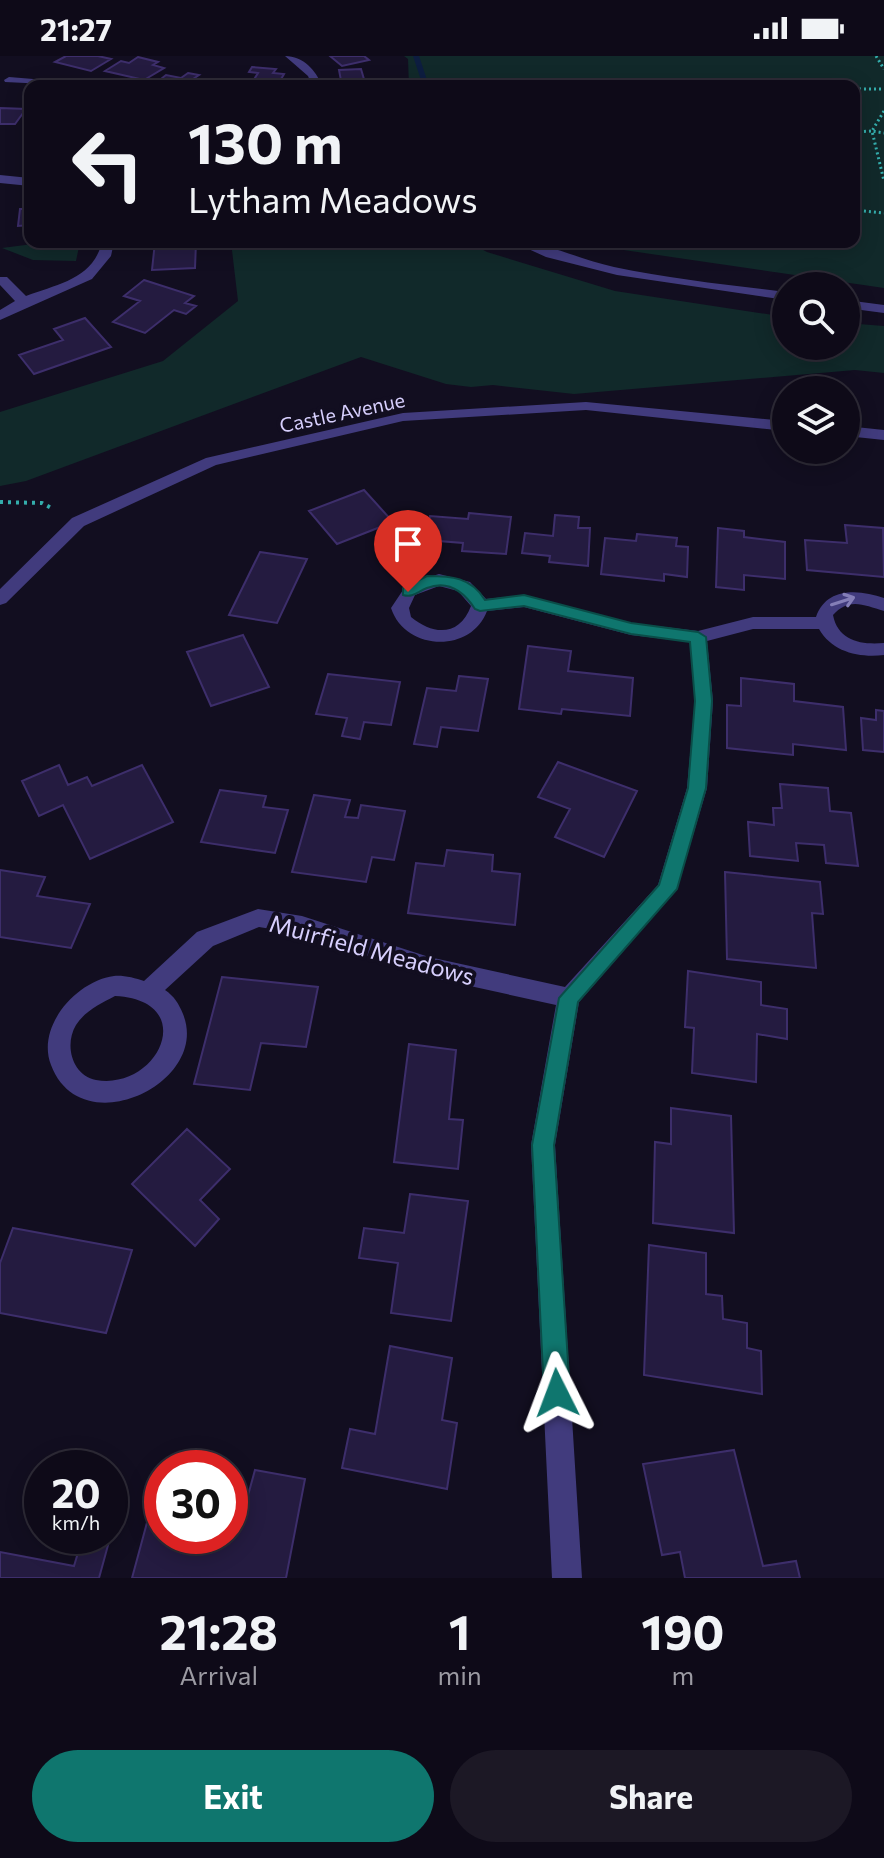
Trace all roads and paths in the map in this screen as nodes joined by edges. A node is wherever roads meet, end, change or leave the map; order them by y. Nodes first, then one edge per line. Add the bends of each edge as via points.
1 (290, 56) edge
2 (876, 56) edge
3 (884, 69) edge
4 (0, 70) edge
5 (315, 80) edge
6 (5, 83) edge
7 (860, 89) edge
8 (884, 89) edge
9 (884, 111) edge
10 (872, 131) junction
11 (860, 132) edge
12 (884, 133) edge
13 (1, 178) edge
14 (24, 181) edge
15 (884, 181) edge
16 (860, 211) edge
17 (884, 213) edge
18 (108, 248) edge
19 (534, 248) edge
20 (2, 280) edge
21 (772, 294) edge
22 (24, 302) junction
23 (860, 306) edge
24 (884, 309) edge
25 (0, 316) edge
26 (772, 425) edge
27 (860, 432) edge
28 (884, 435) edge
29 (0, 502) edge
30 (78, 522) junction
31 (0, 599) edge
32 (884, 605) edge
33 (480, 606) dead end
34 (825, 623) junction
35 (698, 637) junction
36 (884, 649) edge
37 (149, 990) junction
38 (569, 998) junction
39 (567, 1578) edge

1 - 5 street
2 - 3 path
4 - 6 street via 8,73
7 - 8 path
9 - 10 path
10 - 11 path
10 - 12 path
10 - 15 path
13 - 14 street
16 - 17 path
18 - 22 street via 93,273
19 - 21 street via 613,272
20 - 22 street
22 - 25 street
23 - 24 street
26 - 30 street, Castle Avenue via 586,406 403,417 211,461
27 - 28 street
29 - 30 path via 42,503
30 - 31 street, Castle Avenue
34 -> 32 street via 828,607 845,598 868,598
33 - 35 street via 524,601 631,629
34 - 35 street via 753,623
34 - 36 street via 847,646
35 - 38 street via 704,701 697,788 667,889
37 - 37 street via 163,1000 173,1022 172,1048 162,1065 138,1084 108,1093 73,1082 57,1053 66,1018 95,992 113,986
37 - 38 street, Muirfield Meadows via 205,939 258,918 302,925 429,967
38 - 39 street via 543,1145

